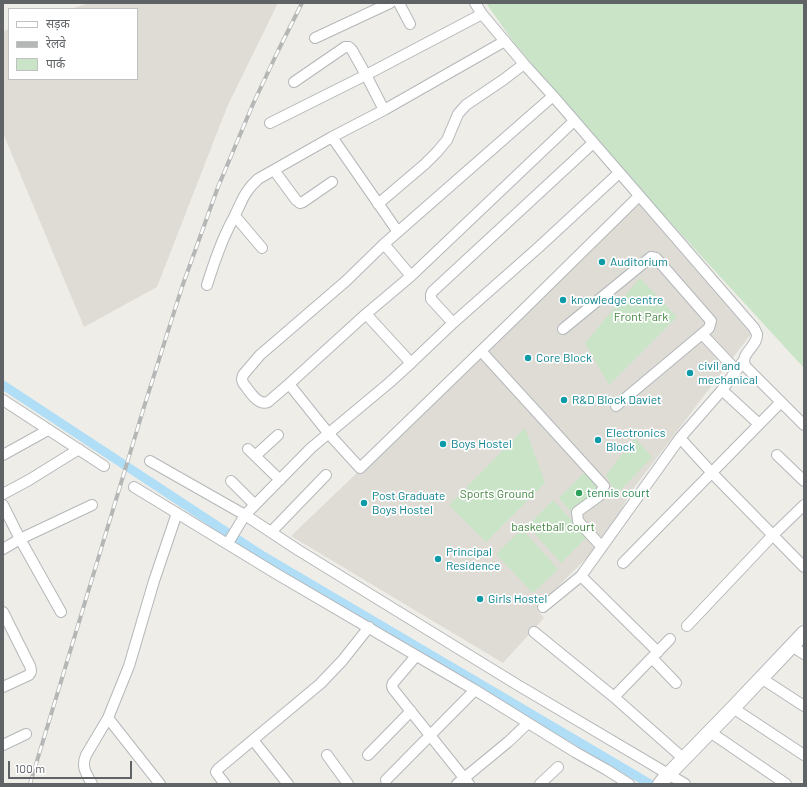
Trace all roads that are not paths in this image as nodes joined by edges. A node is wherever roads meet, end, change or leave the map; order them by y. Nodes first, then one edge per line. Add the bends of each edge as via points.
1 (390, 3) edge
2 (399, 3) edge
3 (475, 3) edge
4 (482, 14) junction
5 (410, 24) dead end
6 (315, 38) dead end
7 (505, 41) junction
8 (524, 64) junction
9 (366, 75) junction
10 (294, 82) dead end
11 (553, 96) junction
12 (384, 110) junction
13 (574, 121) junction
14 (270, 123) dead end
15 (332, 137) junction
16 (593, 143) junction
17 (274, 170) junction
18 (619, 173) junction
19 (332, 182) dead end
20 (639, 196) junction
21 (378, 204) junction
22 (235, 216) junction
23 (398, 232) junction
24 (384, 244) junction
25 (262, 248) dead end
26 (411, 276) junction
27 (207, 285) dead end
28 (366, 314) junction
29 (452, 323) junction
30 (563, 329) dead end
31 (702, 334) junction
32 (481, 351) junction
33 (744, 360) junction
34 (411, 363) junction
35 (736, 370) junction
36 (289, 384) junction
37 (722, 390) junction
38 (3, 400) edge
39 (781, 402) junction
40 (616, 406) dead end
41 (759, 424) junction
42 (804, 425) edge
43 (48, 430) junction
44 (328, 434) junction
45 (278, 435) dead end
46 (680, 438) junction
47 (78, 449) junction
48 (3, 455) edge
49 (778, 455) dead end
50 (150, 461) dead end
51 (104, 466) dead end
52 (712, 473) junction
53 (326, 475) dead end
54 (280, 480) junction
55 (231, 481) dead end
56 (804, 481) edge
57 (134, 487) dead end
58 (3, 494) edge
59 (3, 505) edge
60 (92, 505) dead end
61 (255, 505) junction
62 (804, 505) edge
63 (177, 512) junction
64 (243, 518) junction
65 (271, 532) junction
66 (773, 535) junction
67 (20, 539) junction
68 (230, 540) junction
69 (602, 547) junction
70 (3, 549) edge
71 (624, 563) dead end
72 (804, 567) edge
73 (581, 576) junction
74 (543, 607) dead end
75 (3, 612) edge
76 (60, 612) dead end
77 (687, 626) dead end
78 (369, 627) junction
79 (534, 632) dead end
80 (804, 633) edge
81 (670, 639) dead end
82 (792, 646) junction
83 (804, 654) edge
84 (655, 655) junction
85 (416, 656) junction
86 (761, 678) junction
87 (676, 684) dead end
88 (3, 687) edge
89 (475, 690) junction
90 (614, 697) junction
91 (804, 706) edge
92 (733, 708) junction
93 (411, 711) junction
94 (108, 718) junction
95 (528, 723) junction
96 (710, 732) junction
97 (26, 734) dead end
98 (430, 735) junction
99 (253, 740) junction
100 (3, 745) edge
101 (327, 755) dead end
102 (368, 755) dead end
103 (804, 755) edge
104 (684, 759) junction
105 (558, 767) dead end
106 (664, 779) edge
107 (386, 780) dead end
108 (463, 782) edge
109 (345, 783) edge
110 (92, 784) edge
111 (160, 784) edge
112 (225, 784) edge
113 (288, 784) edge
114 (540, 784) edge
115 (629, 784) edge
116 (685, 784) edge
117 (786, 784) edge

1 - 6 street
2 - 5 street
3 - 4 street
4 - 7 street
4 - 9 street
7 - 8 street
7 - 12 street
8 - 11 street
8 - 21 street via 466,105 458,114 447,140 437,152
9 - 10 street via 352,50 345,47
9 - 12 street
9 - 14 street
11 - 13 street
11 - 23 street
12 - 15 street
13 - 16 street
13 - 26 street
15 - 17 street
15 - 21 street
16 - 18 street
16 - 29 street via 432,292 431,299
17 - 19 street via 300,203
17 - 22 street via 250,186
18 - 20 street
18 - 29 street
20 - 32 street
20 - 33 street via 754,328 756,342
21 - 23 street
22 - 25 street
22 - 27 street via 220,246
23 - 24 street
24 - 26 street
24 - 36 street via 346,281 260,355 246,370 242,379 261,403 268,402
26 - 28 street
28 - 34 street
28 - 36 street
29 - 34 street
30 - 31 street via 651,257 656,258 711,321 709,328
31 - 35 street
31 - 40 street
32 - 44 street via 360,468
32 - 69 street via 604,486 599,496 577,512 578,521
33 - 35 street
33 - 39 street via 746,367
34 - 44 street
35 - 37 street
36 - 44 street
37 - 41 street
37 - 46 street
38 - 43 street
39 - 41 street
39 - 42 street
41 - 52 street
43 - 47 street
43 - 48 street
44 - 54 street
45 - 54 street via 252,453
46 - 52 street
46 - 69 street
47 - 51 street
47 - 58 street
49 - 56 street
50 - 64 street
52 - 66 street
52 - 71 street
53 - 65 street
54 - 61 street
55 - 61 street
57 - 63 street
59 - 67 street
60 - 67 street
61 - 64 street
62 - 66 street
63 - 68 street
63 - 94 street via 129,666
64 - 65 street
64 - 68 street
65 - 106 street
66 - 72 street
66 - 77 street
67 - 70 street
67 - 76 street
68 - 78 street via 275,573
69 - 73 street
73 - 74 street
73 - 84 street
75 - 88 street via 31,670 29,676
78 - 85 street
78 - 99 street via 320,684
79 - 90 street
80 - 82 street
81 - 84 street
82 - 83 street
82 - 86 street
84 - 87 street
84 - 90 street
85 - 89 street
85 - 93 street via 392,686
86 - 91 street
86 - 92 street
89 - 95 street
89 - 98 street
90 - 104 street
92 - 96 street
92 - 103 street
93 - 98 street
93 - 102 street
94 - 110 street via 83,761
94 - 111 street
95 - 108 street
95 - 115 street
96 - 104 street
96 - 117 street
97 - 100 street
98 - 107 street
98 - 108 street
99 - 112 street via 216,772
99 - 113 street
101 - 109 street
104 - 106 street
105 - 114 street
106 - 116 street

